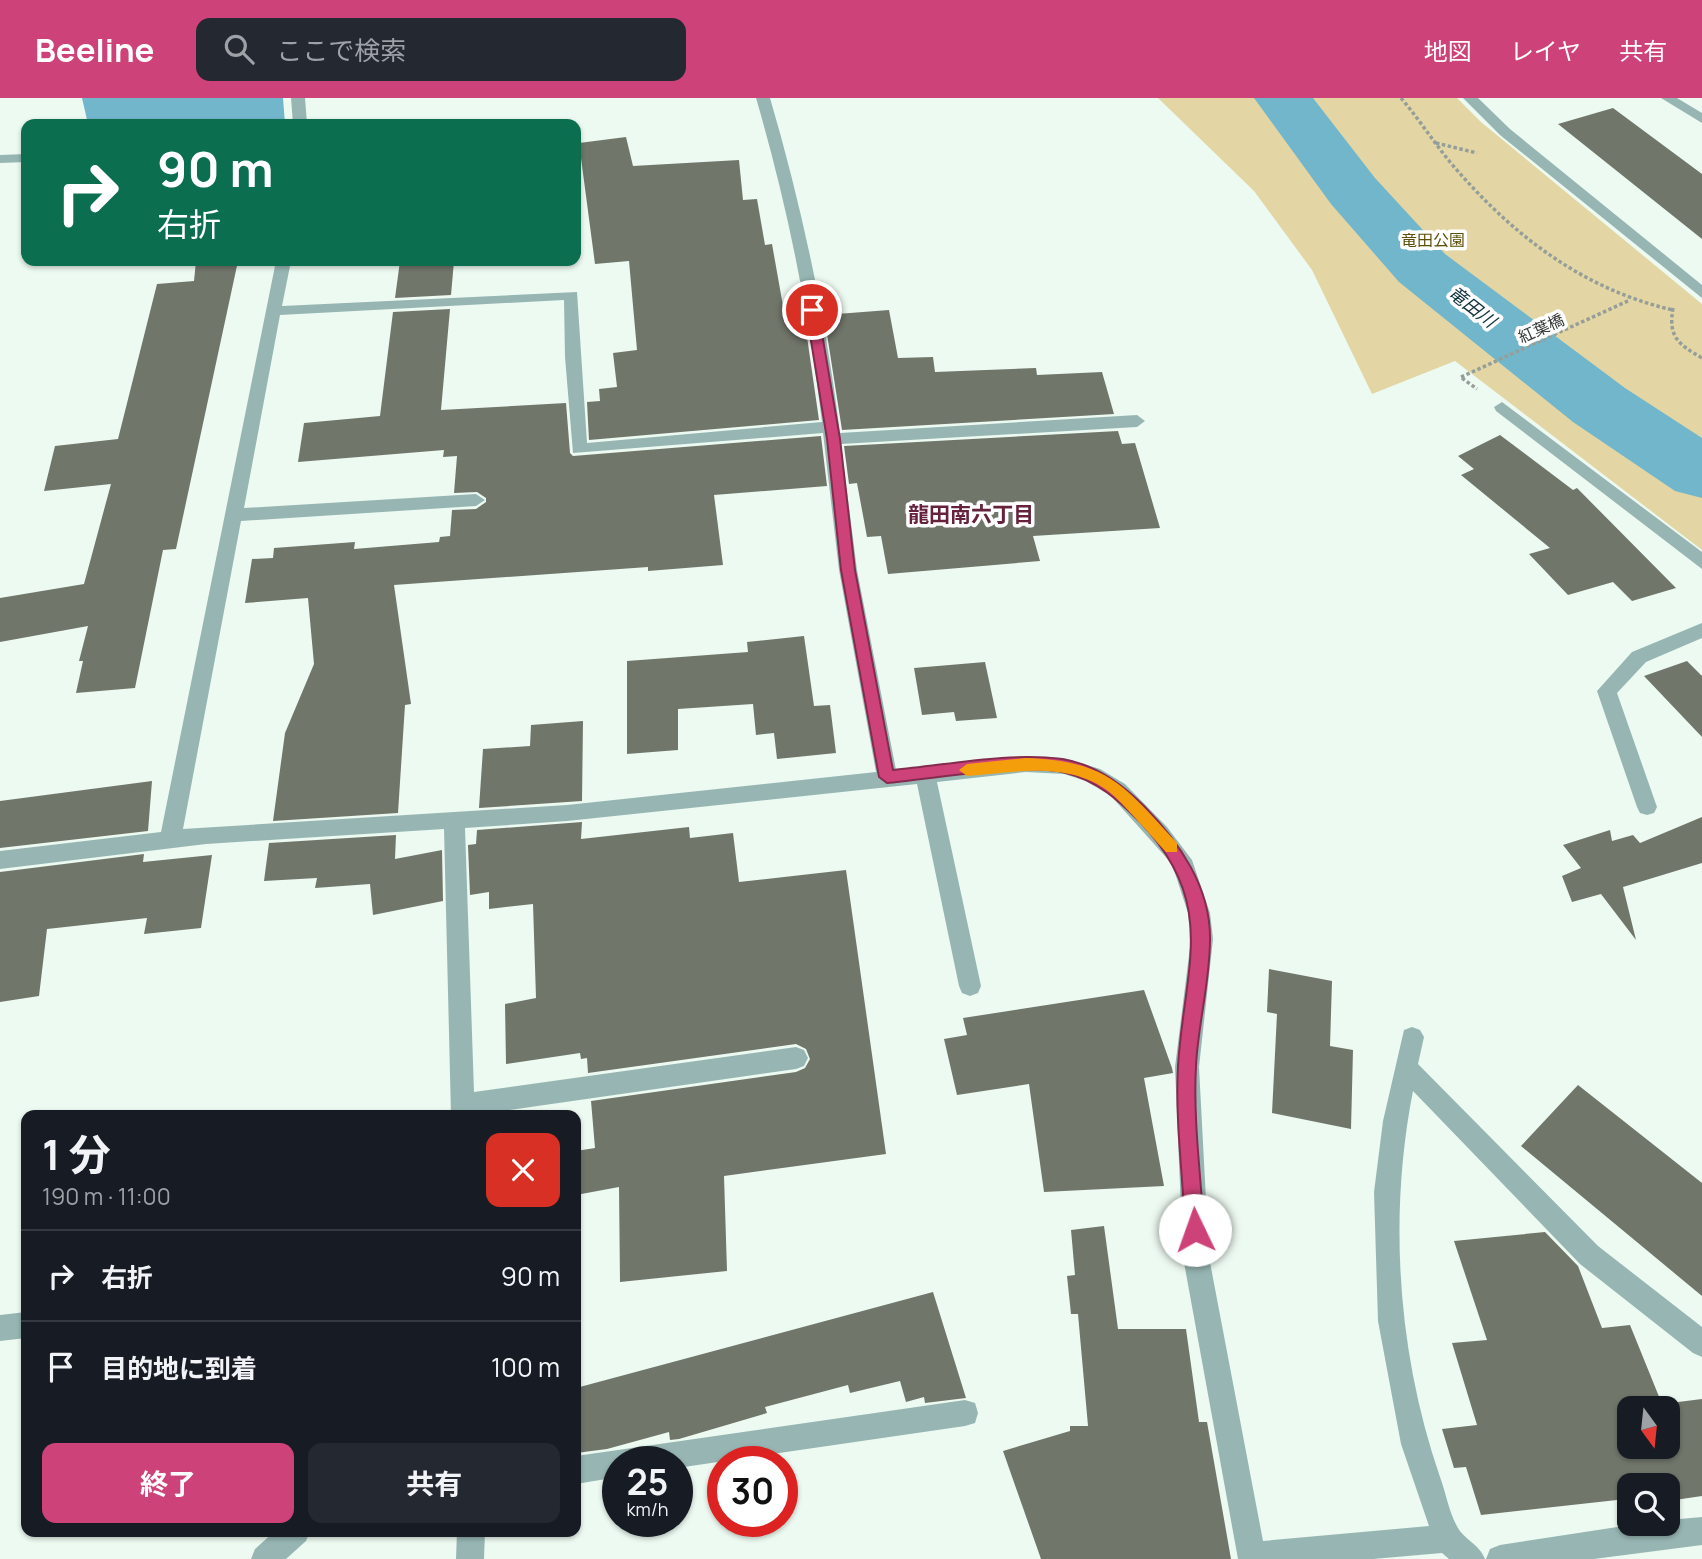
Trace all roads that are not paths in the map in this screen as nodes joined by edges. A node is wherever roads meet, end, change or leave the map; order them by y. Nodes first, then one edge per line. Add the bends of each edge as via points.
1 (298, 98) edge
2 (763, 98) edge
3 (1470, 98) edge
4 (1668, 98) edge
5 (300, 119) edge
6 (1702, 119) edge
7 (21, 158) edge
8 (0, 159) edge
9 (282, 266) edge
10 (1702, 293) edge
11 (271, 311) junction
12 (1502, 407) dead end
13 (1137, 421) dead end
14 (832, 433) junction
15 (476, 499) dead end
16 (232, 515) junction
17 (1702, 562) edge
18 (1702, 630) edge
19 (925, 774) junction
20 (887, 777) junction
21 (1647, 807) dead end
22 (454, 821) junction
23 (170, 840) junction
24 (0, 860) edge
25 (970, 986) dead end
26 (1412, 1037) dead end
27 (796, 1058) dead end
28 (1406, 1068) junction
29 (463, 1110) edge
30 (21, 1326) edge
31 (0, 1328) edge
32 (1702, 1344) edge
33 (965, 1413) dead end
34 (693, 1452) edge
35 (602, 1466) edge
36 (581, 1469) edge
37 (1702, 1531) edge
38 (289, 1537) edge
39 (471, 1537) edge
40 (1447, 1538) junction
41 (1252, 1558) edge
42 (265, 1559) edge
43 (470, 1559) edge
44 (1471, 1559) edge
45 (1500, 1559) edge

1 - 5 street
2 - 14 street via 785,173
3 - 10 street via 1525,149
4 - 6 street
7 - 8 street
9 - 11 street
11 - 14 street via 572,295 579,449
11 - 16 street
12 - 17 street
13 - 14 street
14 - 20 street via 848,570
15 - 16 street
16 - 23 street
18 - 21 street via 1639,657 1607,691
19 - 20 street
19 - 25 street
19 - 41 street via 1026,764 1064,766 1093,775 1134,805 1186,872 1202,939 1187,1068 1196,1257
20 - 22 street
22 - 23 street
22 - 29 street
23 - 24 street
26 - 28 street
27 - 29 street
28 - 32 street via 1589,1255
28 - 40 street via 1386,1192 1391,1321 1415,1444
30 - 31 street
33 - 34 street
35 - 36 street
37 - 45 street
38 - 42 street
39 - 43 street
40 - 41 street
40 - 44 street

